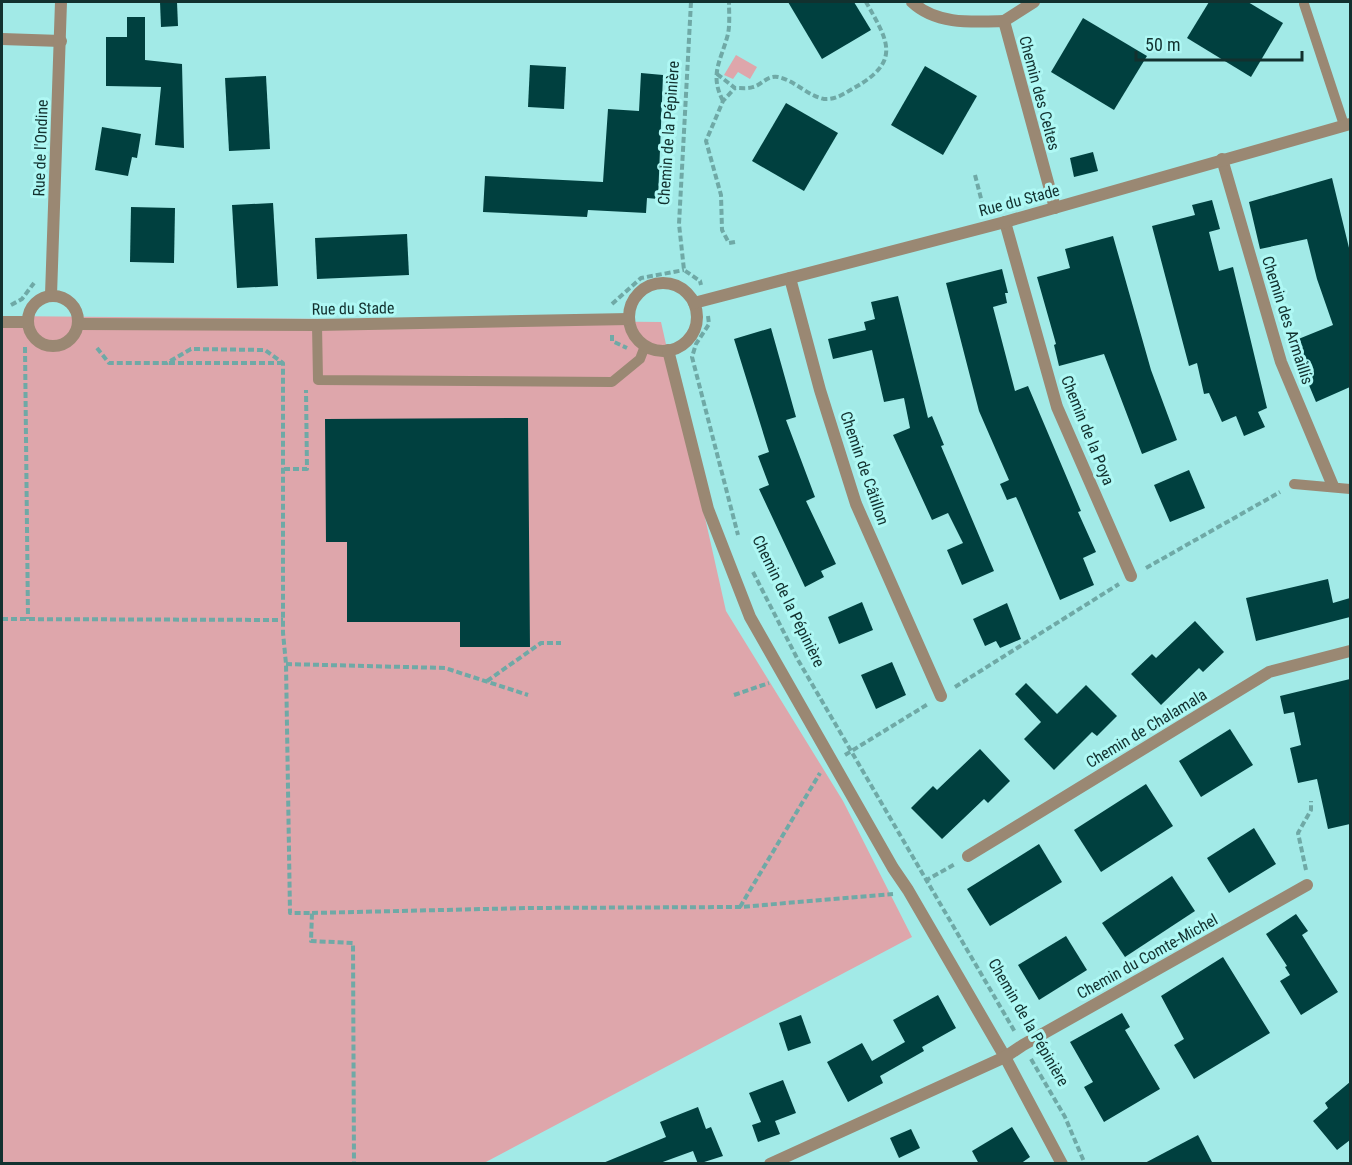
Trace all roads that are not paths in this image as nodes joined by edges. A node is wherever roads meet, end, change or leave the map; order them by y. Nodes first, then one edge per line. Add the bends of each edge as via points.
1 (61, 2) edge
2 (912, 2) edge
3 (1034, 2) edge
4 (1304, 4) dead end
5 (1004, 21) junction
6 (2, 39) edge
7 (61, 40) junction
8 (1347, 124) edge
9 (1222, 159) junction
10 (1054, 208) junction
11 (1005, 222) junction
12 (790, 278) junction
13 (51, 295) junction
14 (699, 302) junction
15 (629, 319) junction
16 (2, 322) edge
17 (28, 322) junction
18 (78, 324) junction
19 (317, 325) junction
20 (645, 346) junction
21 (668, 350) junction
22 (1294, 484) road end
23 (1333, 486) junction
24 (1350, 489) edge
25 (1131, 576) road end
26 (1350, 651) edge
27 (941, 696) road end
28 (968, 856) road end
29 (1307, 885) road end
30 (1005, 1057) junction
31 (770, 1164) edge
32 (1062, 1164) edge

1 - 7 street, Rue de l'Ondine
2 - 5 street via 943,19
3 - 5 street, Chemin des Celtes
4 - 8 lane
5 - 10 street, Chemin des Celtes
6 - 7 street
7 - 13 street, Rue de l'Ondine
8 - 9 street, Rue du Stade
9 - 10 street, Rue du Stade
9 - 23 street, Chemin des Armaillis via 1281,362
10 - 11 street, Rue du Stade
11 - 12 street, Rue du Stade
11 - 25 street, Chemin de la Poya via 1057,406
12 - 14 street, Rue du Stade
12 - 27 street, Chemin de Câtillon via 856,504
13 - 17 street via 37,301 28,314
13 - 18 street via 68,300
14 - 15 street via 678,286 658,283 636,296
14 - 21 street via 692,334 680,346
15 - 19 street, Rue du Stade
15 - 20 street via 635,336
16 - 17 street
17 - 18 street via 32,334 48,345 67,341
18 - 19 street, Rue du Stade
19 - 20 lane via 318,380 612,382 640,359
20 - 21 street
21 - 30 street via 708,509 750,617
22 - 23 lane
23 - 24 lane
26 - 28 street, Chemin de Chalamala via 1269,672
29 - 30 street, Chemin du Comte-Michel
30 - 31 street
30 - 32 street

